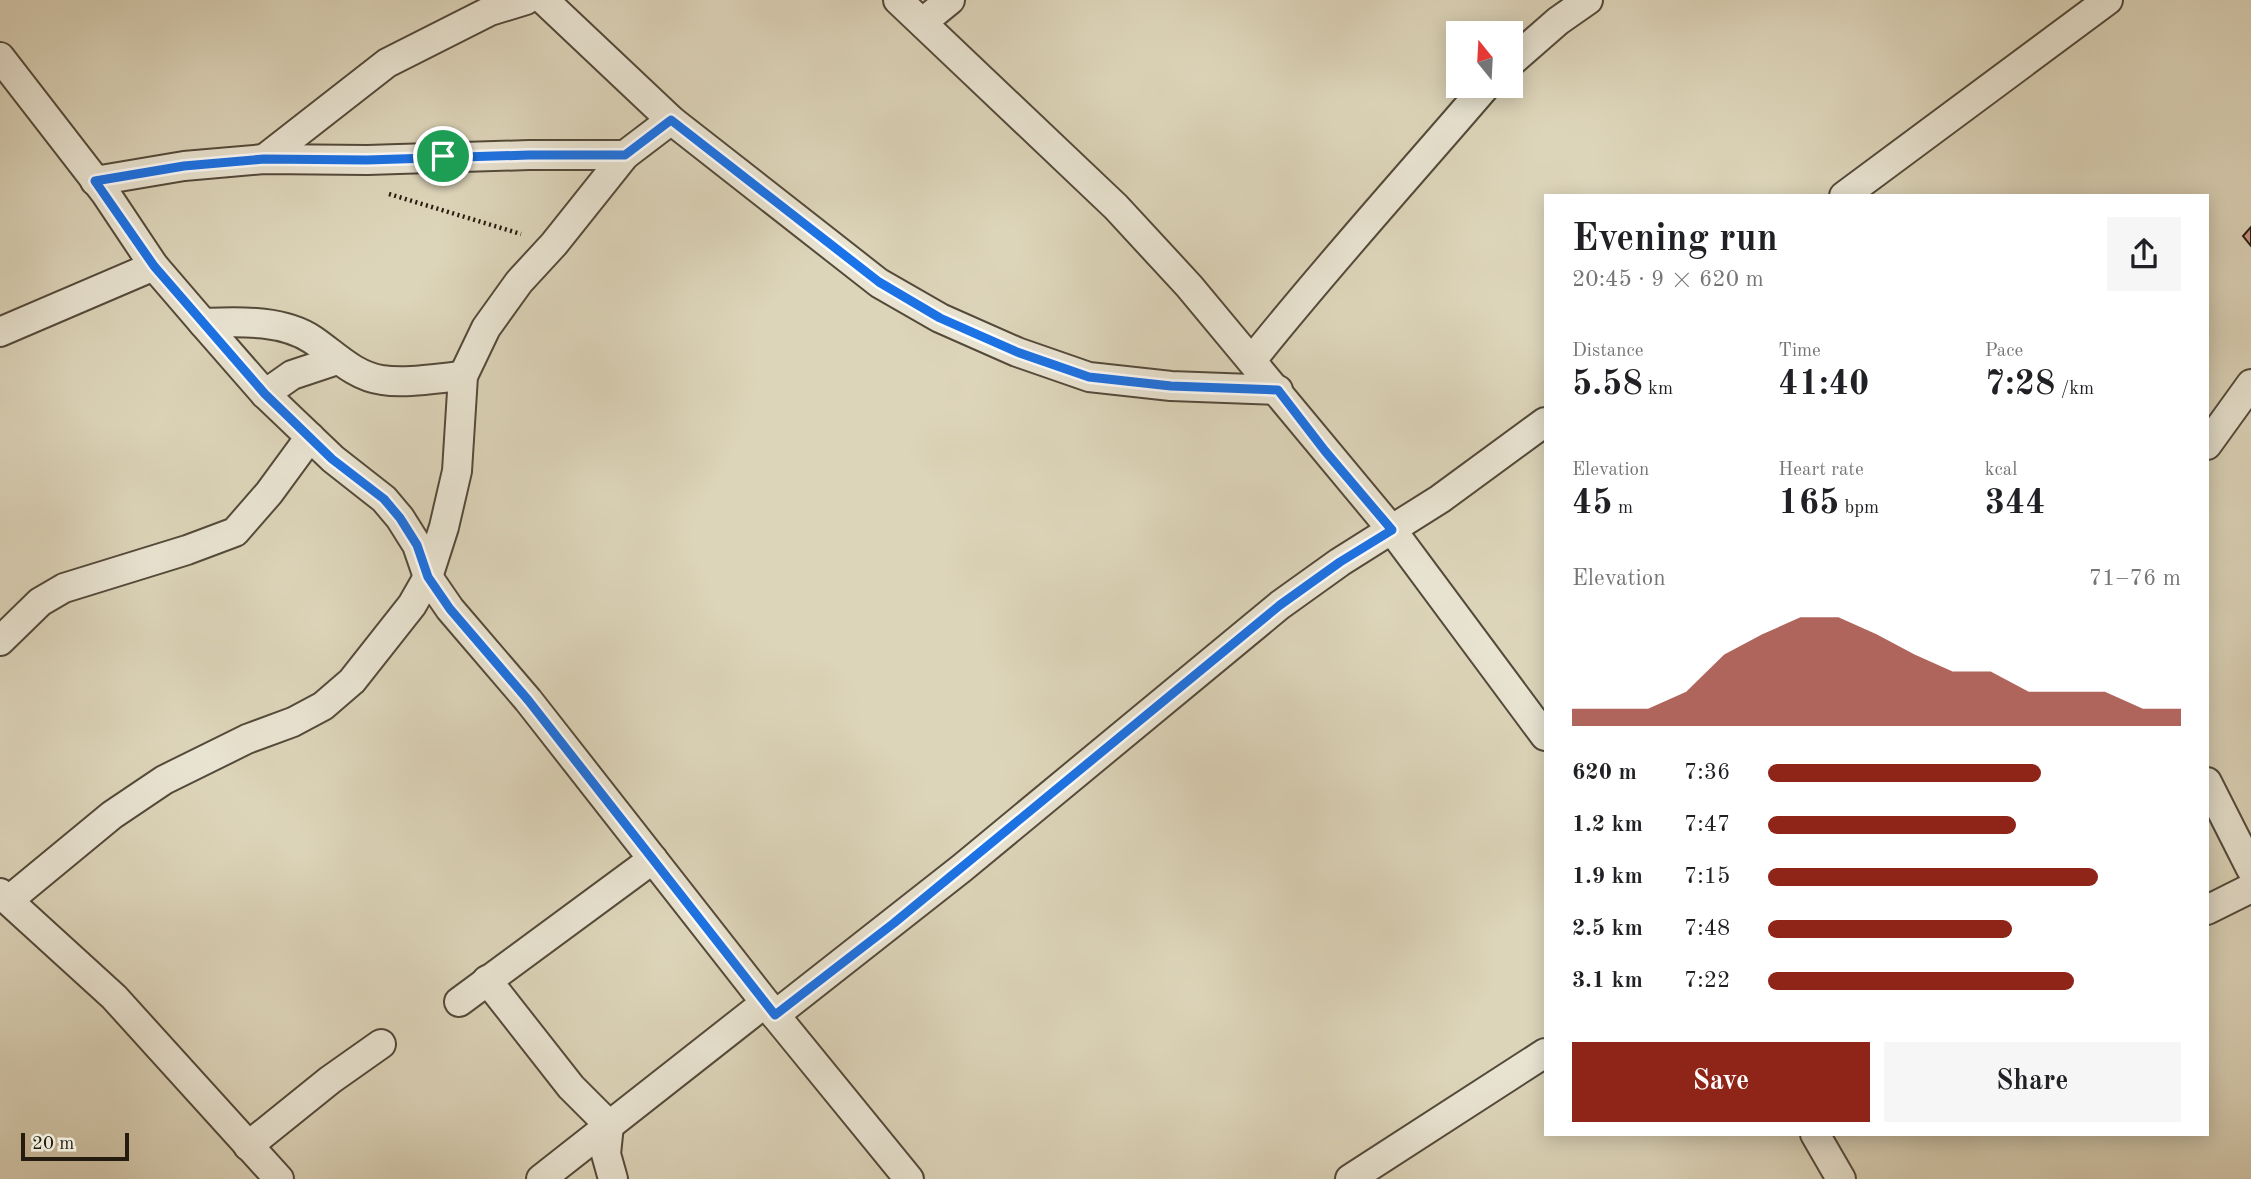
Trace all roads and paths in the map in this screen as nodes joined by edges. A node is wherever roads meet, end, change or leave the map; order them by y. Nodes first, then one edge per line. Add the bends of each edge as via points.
1 (526, 0) edge
2 (544, 0) edge
3 (898, 0) edge
4 (950, 0) edge
5 (1588, 0) edge
6 (2108, 0) edge
7 (923, 22) junction
8 (1523, 51) edge
9 (0, 57) edge
10 (1476, 98) edge
11 (671, 120) junction
12 (625, 155) junction
13 (264, 159) junction
14 (95, 181) junction
15 (383, 192) dead end
16 (1847, 194) edge
17 (554, 244) junction
18 (154, 266) junction
19 (202, 323) junction
20 (0, 331) edge
21 (337, 360) junction
22 (1252, 360) junction
23 (463, 376) junction
24 (2251, 384) edge
25 (1278, 390) junction
26 (265, 394) junction
27 (1544, 423) edge
28 (310, 437) junction
29 (2209, 442) edge
30 (1392, 530) junction
31 (428, 577) junction
32 (0, 641) edge
33 (1544, 735) edge
34 (2209, 786) edge
35 (653, 859) junction
36 (2251, 869) edge
37 (2251, 888) edge
38 (4, 896) edge
39 (2209, 909) edge
40 (487, 980) junction
41 (459, 1002) dead end
42 (770, 1009) junction
43 (381, 1044) dead end
44 (1544, 1054) edge
45 (610, 1125) junction
46 (1816, 1136) edge
47 (248, 1146) junction
48 (279, 1179) edge
49 (541, 1179) edge
50 (612, 1179) edge
51 (909, 1179) edge
52 (1350, 1179) edge
53 (1841, 1179) edge

1 - 13 street via 490,11 387,63
2 - 11 street
3 - 7 street
4 - 7 street
5 - 8 street
6 - 16 street
7 - 22 street via 1116,207
9 - 14 street
10 - 22 street
11 - 12 street
11 - 25 street via 879,282 940,318 1089,377
12 - 13 street
12 - 17 street
13 - 14 street
14 - 18 street
15 - 17 path
17 - 23 street via 486,328
18 - 19 street
18 - 20 street
19 - 21 street via 290,329 311,338
19 - 26 street
21 - 23 street via 382,380
21 - 26 street via 292,375
22 - 25 street
23 - 31 street via 457,471
24 - 29 street
25 - 30 street
26 - 28 street
27 - 30 street
28 - 31 street via 392,509 417,545
28 - 32 street via 235,532 64,588 40,602
30 - 33 street
30 - 42 street via 1280,605 952,876
31 - 35 street
31 - 38 street via 412,605 352,681 323,706 164,780
34 - 36 street
35 - 40 street
35 - 42 street
37 - 39 street
38 - 47 street via 114,997
40 - 41 street
40 - 45 street via 571,1087
42 - 45 street
42 - 51 street
43 - 47 street
44 - 52 street
45 - 49 street
45 - 50 street via 606,1154
46 - 53 street
47 - 48 street

